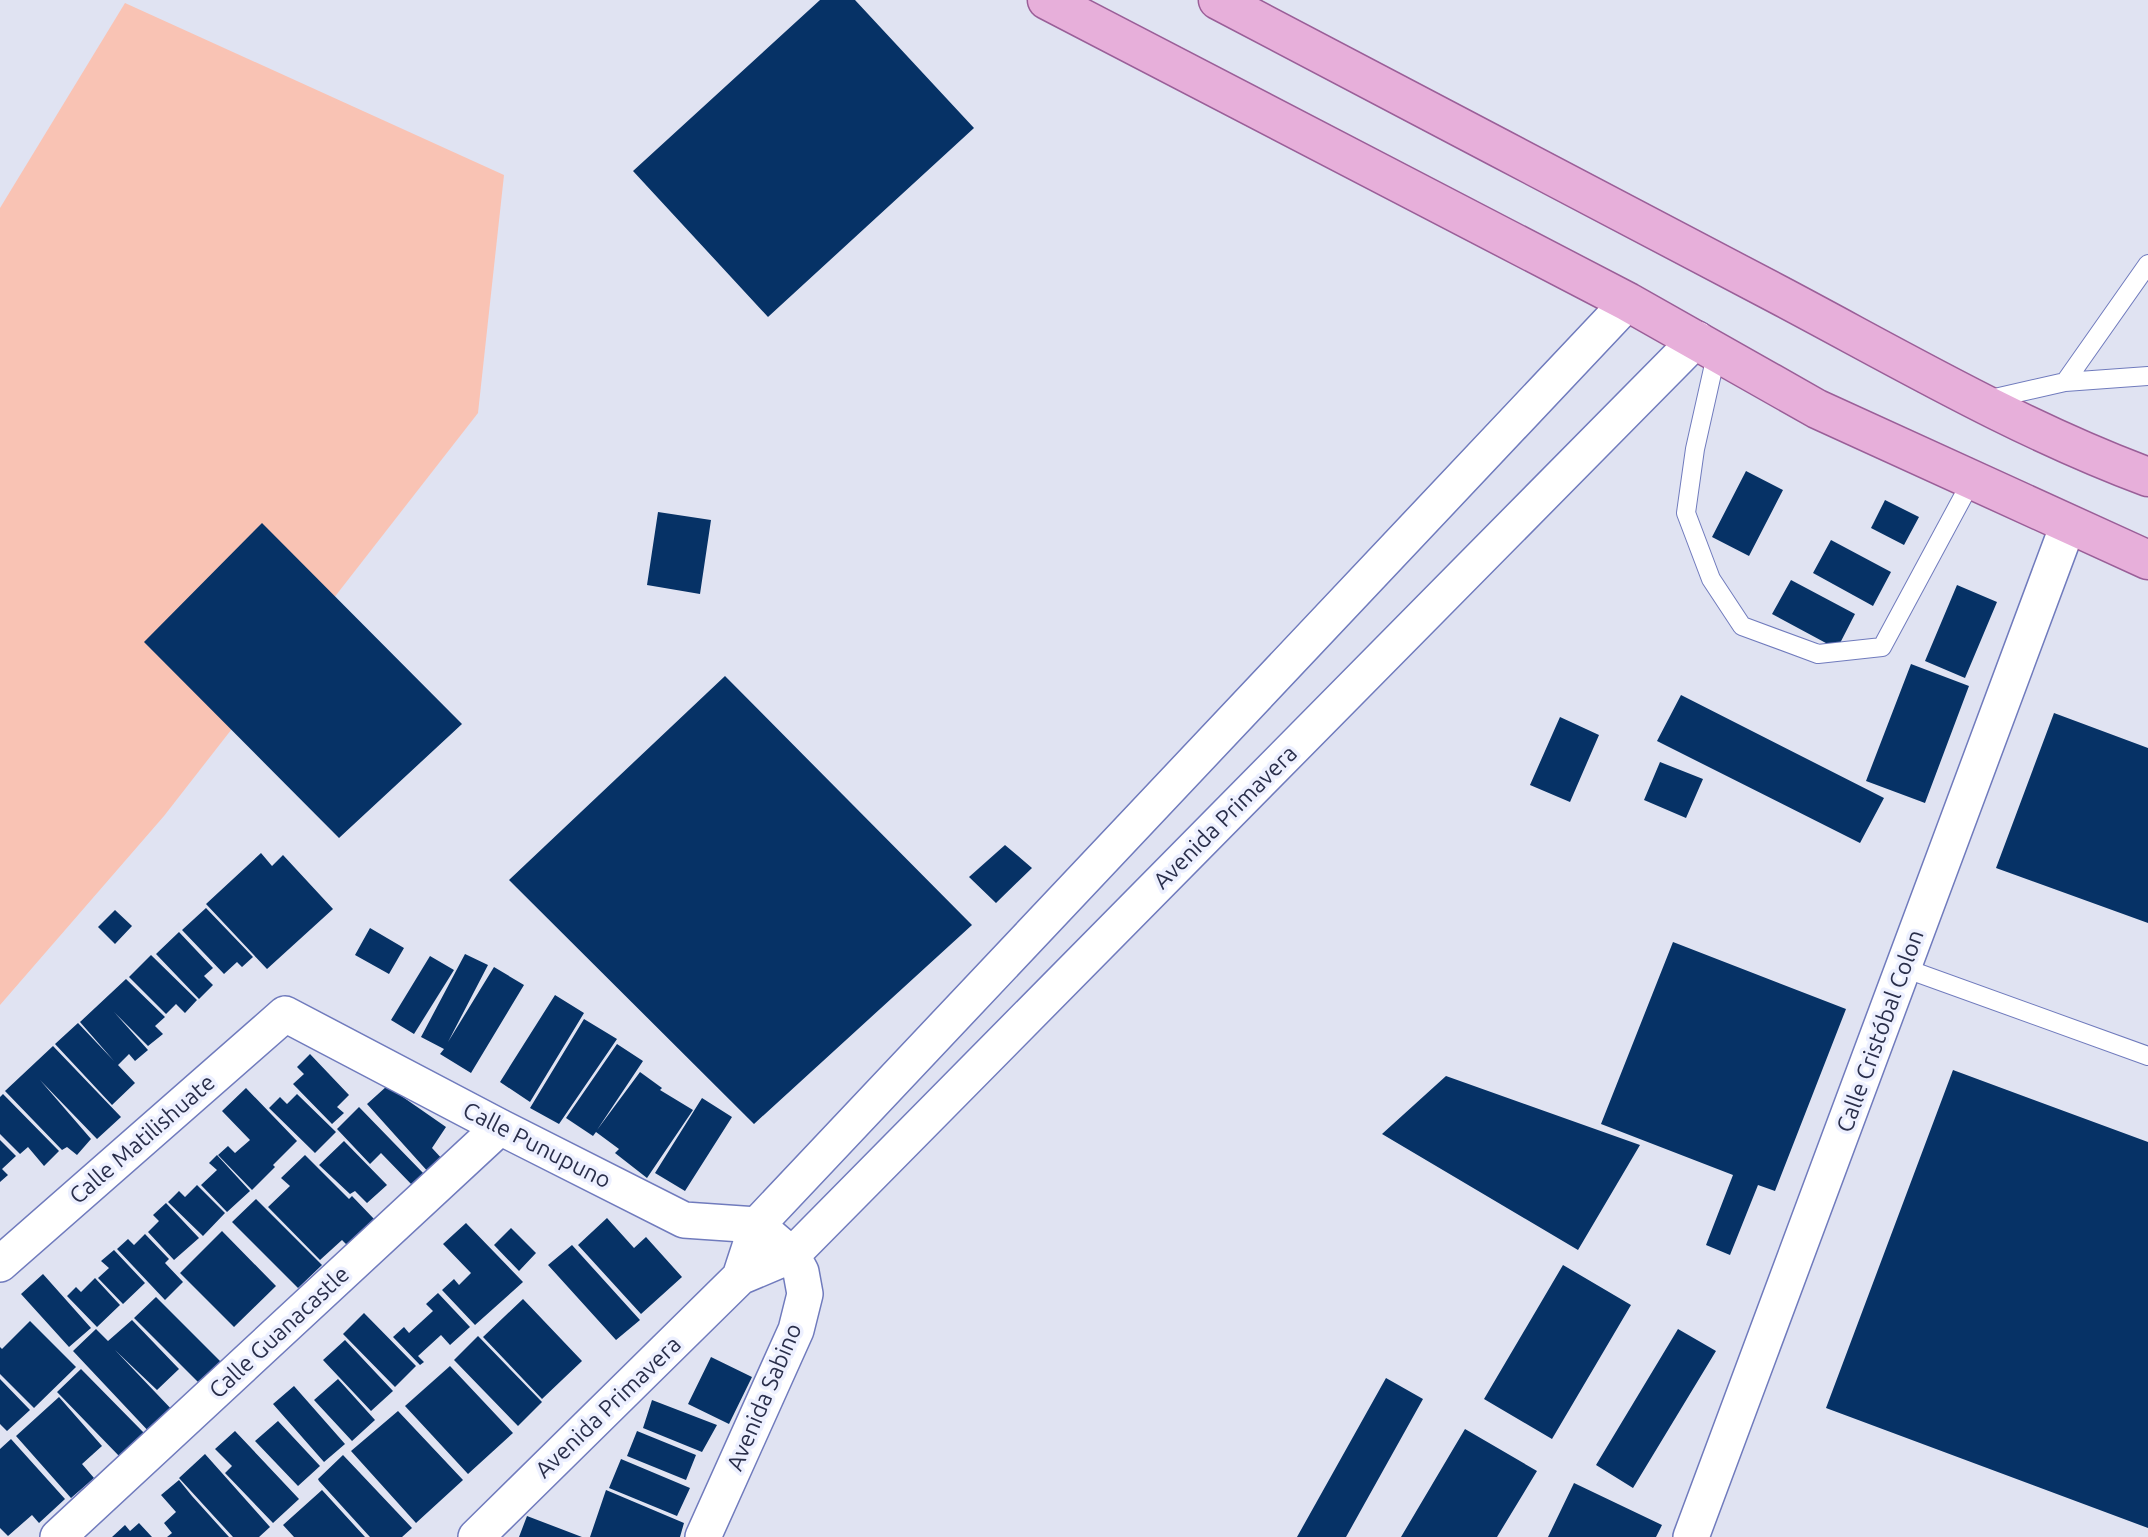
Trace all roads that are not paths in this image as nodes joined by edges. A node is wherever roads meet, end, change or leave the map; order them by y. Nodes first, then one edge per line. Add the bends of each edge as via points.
1 (1047, 0) edge
2 (1218, 0) edge
3 (2148, 264) edge
4 (1628, 302) junction
5 (1707, 345) junction
6 (2148, 376) edge
7 (2065, 382) junction
8 (1976, 402) junction
9 (2148, 477) edge
10 (1972, 480) junction
11 (2068, 525) junction
12 (2148, 560) edge
13 (1903, 968) junction
14 (285, 1014) joint
15 (2148, 1056) edge
16 (500, 1127) junction
17 (757, 1225) junction
18 (792, 1255) junction
19 (0, 1264) edge
20 (740, 1277) junction
21 (58, 1537) edge
22 (476, 1537) edge
23 (703, 1537) edge
24 (1691, 1537) edge

1 - 4 main road
2 - 8 main road
3 - 7 lane
4 - 5 main road
4 - 17 street, Avenida Primavera
5 - 10 main road via 1817,409
5 - 10 lane via 1686,513 1711,579 1742,626 1818,654 1882,647
5 - 18 street, Avenida Primavera
6 - 7 lane
7 - 8 lane
8 - 9 main road
10 - 11 main road
11 - 12 main road
11 - 13 street, Calle Cristóbal Colon
13 - 15 lane
13 - 24 street, Calle Cristóbal Colon
14 - 16 street, Calle Punupuno
14 - 19 street, Calle Matilishuate
16 - 17 street, Calle Punupuno via 684,1220
16 - 21 street, Calle Guanacastle
17 - 18 street
17 - 20 street, Avenida Primavera
18 - 20 street, Avenida Primavera
18 - 23 street, Avenida Sabino via 805,1294 796,1331
20 - 22 street, Avenida Primavera

